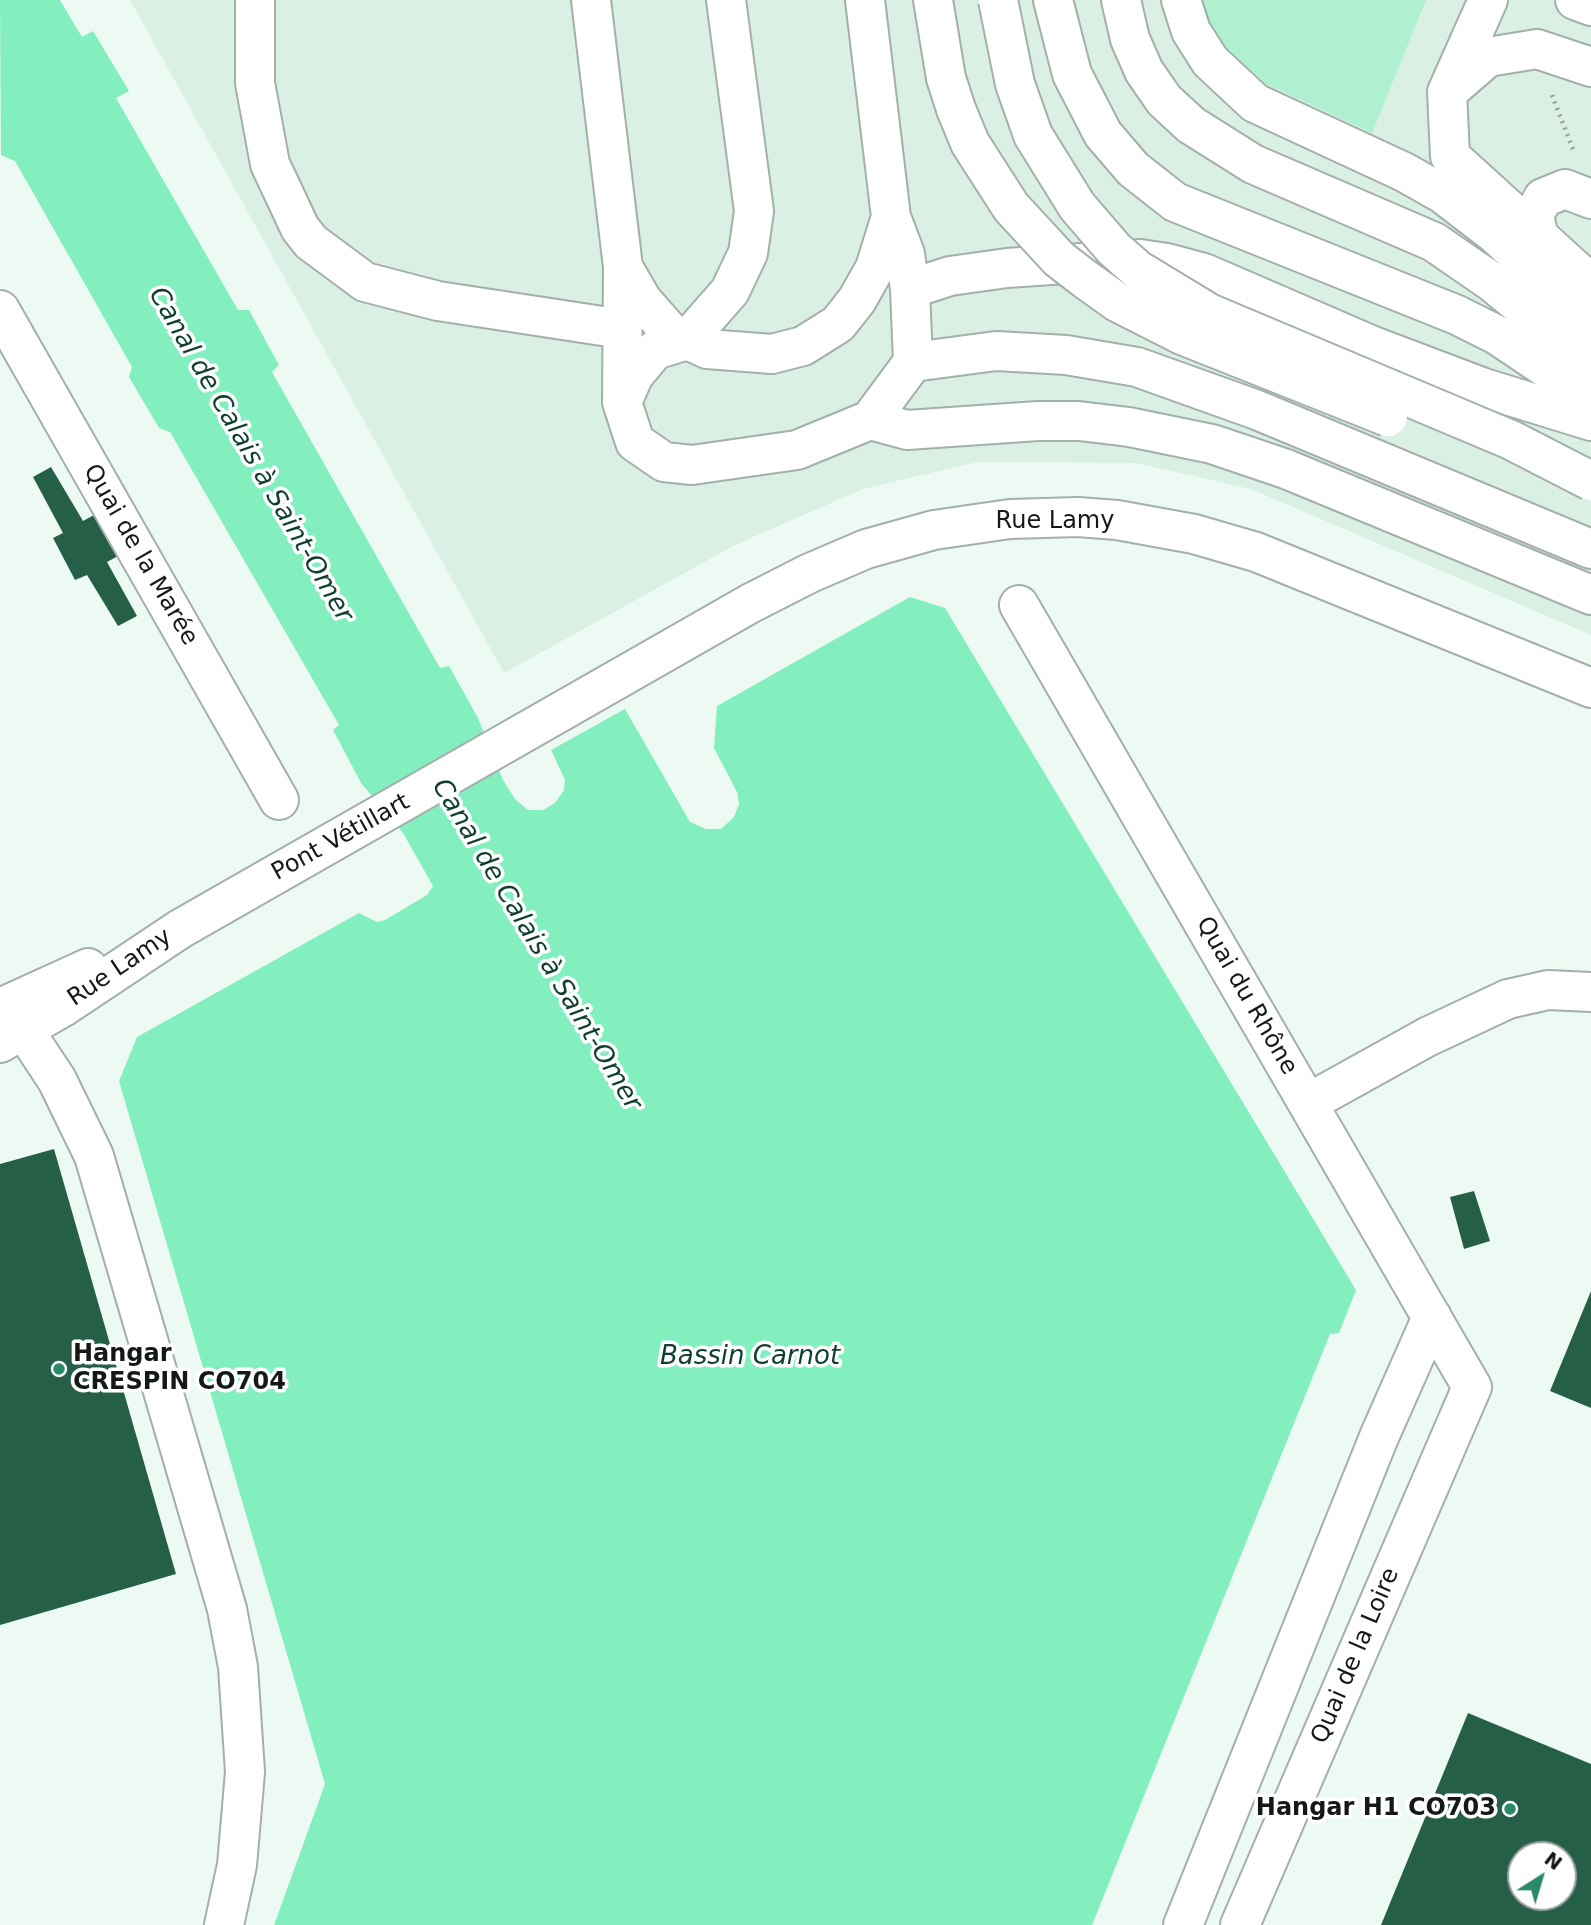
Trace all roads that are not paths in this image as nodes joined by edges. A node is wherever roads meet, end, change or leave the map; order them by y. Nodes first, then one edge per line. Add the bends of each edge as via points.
1 (255, 0) edge
2 (591, 0) edge
3 (726, 0) edge
4 (865, 0) edge
5 (933, 0) edge
6 (998, 0) edge
7 (1053, 0) edge
8 (1121, 0) edge
9 (1181, 0) edge
10 (1488, 0) edge
11 (1574, 0) edge
12 (1591, 6) edge
13 (1591, 68) edge
14 (1447, 92) junction
15 (1591, 199) edge
16 (891, 217) junction
17 (1539, 238) junction
18 (623, 267) junction
19 (1591, 284) edge
20 (910, 289) junction
21 (1, 314) edge
22 (1591, 322) edge
23 (622, 328) junction
24 (687, 340) junction
25 (913, 362) junction
26 (1591, 363) edge
27 (1591, 398) edge
28 (622, 402) junction
29 (870, 420) junction
30 (1591, 421) edge
31 (1591, 481) edge
32 (1591, 493) edge
33 (1591, 549) edge
34 (1591, 595) edge
35 (1019, 605) dead end
36 (1591, 688) edge
37 (538, 726) joint
38 (279, 800) dead end
39 (180, 929) joint
40 (1591, 992) edge
41 (8, 1027) edge
42 (1308, 1103) junction
43 (1432, 1317) junction
44 (1472, 1387) joint
45 (224, 1925) edge
46 (1183, 1925) edge
47 (1240, 1925) edge

1 - 23 street via 255,83 270,164 311,242 365,282 438,301
2 - 18 street
3 - 24 street via 754,211 748,253 730,291
4 - 16 street
5 - 32 street, bridge via 946,78 970,143 1011,207 1059,259 1116,302 1208,345 1507,465
6 - 31 street, bridge via 1015,84 1033,135 1077,206 1138,270 1209,313 1511,440
7 - 27 street via 1062,45 1082,97 1110,143 1133,169 1175,202 1457,315 1497,335
8 - 26 street via 1144,71 1164,100 1191,125 1252,164 1434,242 1492,282
9 - 22 street via 1191,31 1210,61 1255,103 1443,194
10 - 14 street
11 - 12 street
13 - 14 street via 1537,49 1488,57
14 - 17 street via 1450,156
15 - 17 street via 1565,189 1543,198 1534,215
16 - 20 street via 905,254
16 - 24 street via 874,268 857,300 838,324 803,346 772,354 707,349
17 - 19 street
18 - 23 street
18 - 24 street via 642,300 670,332
20 - 25 street
20 - 30 street via 950,276 1007,268 1140,259 1167,263 1204,273 1484,388
21 - 38 street, Quai de la Marée
23 - 28 street
24 - 28 street via 655,350 634,375
25 - 29 street
25 - 33 street via 996,351 1066,355 1137,368 1257,410
28 - 29 street via 635,442 664,462 692,466 797,450
29 - 34 street via 907,430 1038,421 1129,427 1238,452
35 - 42 street, Quai du Rhône
36 - 37 street, Rue Lamy via 1225,541 1117,520 1042,517 934,530 835,562 751,603
37 - 39 street, Pont Vétillart
39 - 41 street, Rue Lamy
40 - 42 street via 1548,990 1508,999 1427,1037
41 - 45 street via 57,1080 94,1156 226,1609 238,1667 246,1772 237,1865
42 - 43 street, Quai du Rhône
43 - 44 street, Quai du Rhône
43 - 46 street
44 - 47 street, Quai de la Loire

